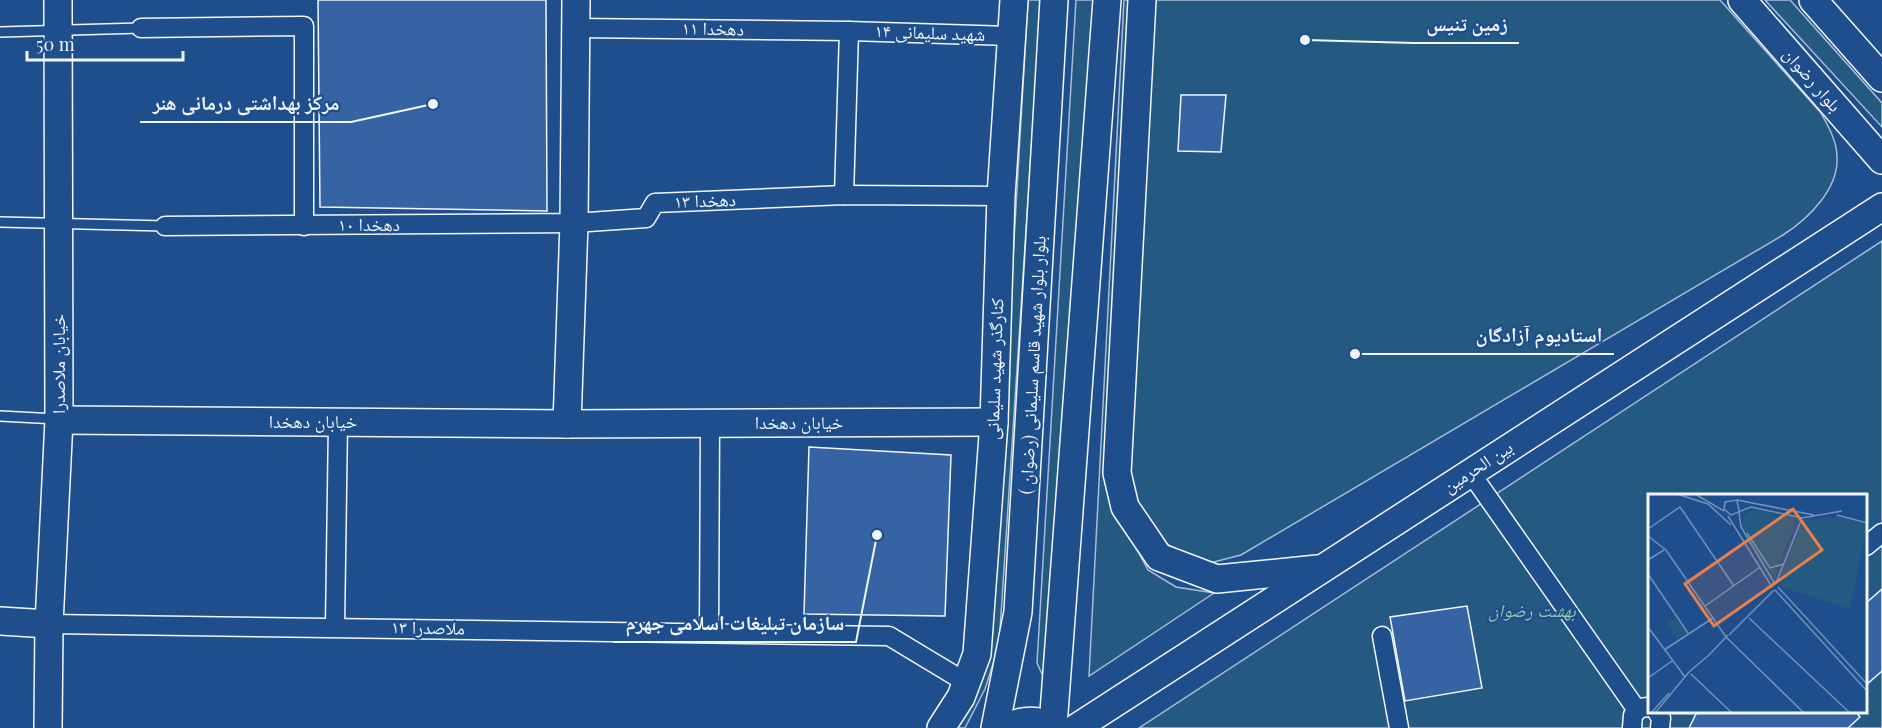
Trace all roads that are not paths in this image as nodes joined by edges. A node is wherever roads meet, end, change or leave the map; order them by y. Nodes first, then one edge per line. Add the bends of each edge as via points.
1 (58, 0) edge
2 (576, 0) edge
3 (1014, 0) edge
4 (1054, 0) edge
5 (1107, 0) edge
6 (1142, 0) edge
7 (1742, 0) edge
8 (1813, 0) edge
9 (141, 28) joint
10 (576, 28) junction
11 (59, 31) junction
12 (849, 31) junction
13 (0, 32) edge
14 (1010, 36) junction
15 (1882, 78) edge
16 (1882, 160) edge
17 (844, 195) junction
18 (1001, 196) junction
19 (1882, 207) edge
20 (0, 222) edge
21 (574, 223) junction
22 (58, 224) junction
23 (165, 226) joint
24 (304, 226) junction
25 (0, 416) edge
26 (59, 420) junction
27 (338, 422) junction
28 (994, 422) junction
29 (710, 423) junction
30 (567, 424) junction
31 (1470, 472) junction
32 (1882, 533) edge
33 (1867, 545) edge
34 (1321, 569) junction
35 (0, 621) edge
36 (49, 624) junction
37 (335, 627) junction
38 (709, 632) junction
39 (1382, 636) dead end
40 (967, 682) junction
41 (1648, 706) edge
42 (1654, 714) edge
43 (1062, 727) edge
44 (48, 728) edge
45 (941, 728) edge
46 (995, 728) edge
47 (1006, 728) edge
48 (1399, 728) edge
49 (1632, 728) edge

1 - 11 street, خیابان ملاصدرا
2 - 10 street
3 - 14 street, کنارگذر شهید سلیمانی
4 - 46 street, بلوار بلوار شهید قاسم سلیمانی (رضوان ) via 1018,612
5 - 43 street
6 - 34 street via 1117,473 1125,507 1159,557 1217,579
7 - 16 street, بلوار رضوان
8 - 15 street
9 - 11 lane
9 - 24 street via 304,26
10 - 12 street, دهخدا ۱۱
10 - 21 street
11 - 13 lane
11 - 22 street, خیابان ملاصدرا
12 - 14 street, شهید سلیمانی ۱۴
12 - 17 street
14 - 18 street, کنارگذر شهید سلیمانی
17 - 18 street
17 - 21 street, دهخدا ۱۳ via 655,203 646,218
18 - 28 street, کنارگذر شهید سلیمانی
19 - 31 street, بین الحرمین
20 - 22 lane
21 - 24 street, دهخدا ۱۰
21 - 30 street
22 - 23 lane
22 - 26 street, خیابان ملاصدرا
23 - 24 street, دهخدا ۱۰
25 - 26 lane
26 - 27 street, خیابان دهخدا
26 - 36 street, خیابان ملاصدرا
27 - 30 street, خیابان دهخدا
27 - 37 street
28 - 29 street, خیابان دهخدا
28 - 40 street, کنارگذر شهید سلیمانی via 977,654
29 - 30 street, خیابان دهخدا
29 - 38 street
31 - 34 street, بین الحرمین
31 - 41 street
32 - 33 street
34 - 43 street, بین الحرمین
35 - 36 street
36 - 37 street, ملاصدرا ۱۳
36 - 44 street, خیابان ملاصدرا
37 - 38 street, ملاصدرا ۱۳
38 - 40 street, ملاصدرا ۱۳ via 889,636
39 - 48 street
40 - 45 street, کنارگذر شهید سلیمانی
42 - 49 street via 1631,720
43 - 47 street via 1027,720

